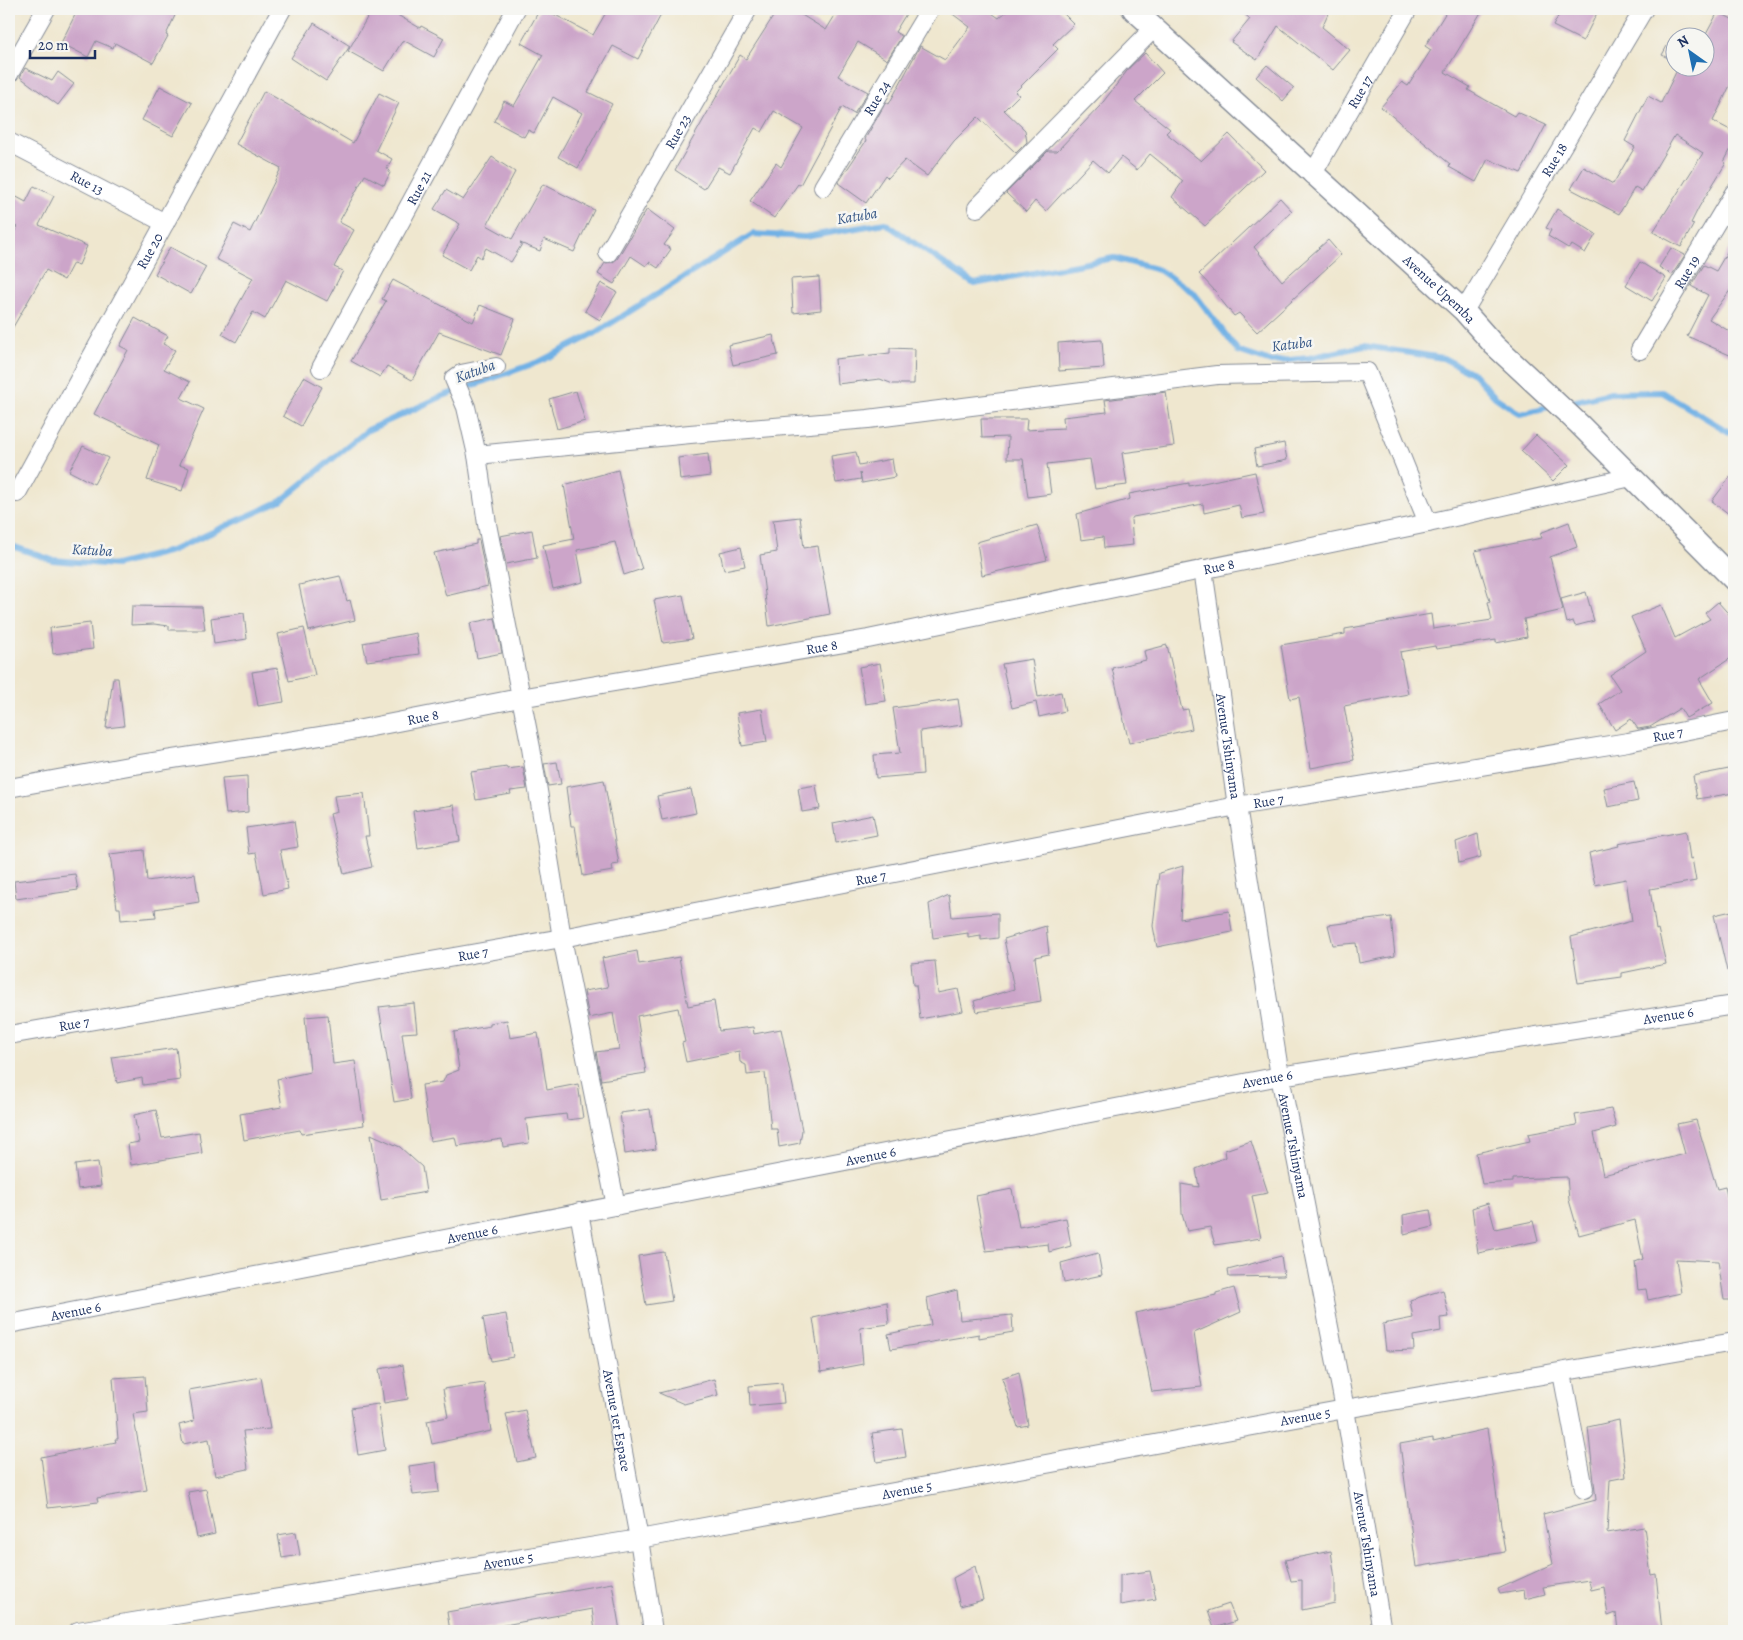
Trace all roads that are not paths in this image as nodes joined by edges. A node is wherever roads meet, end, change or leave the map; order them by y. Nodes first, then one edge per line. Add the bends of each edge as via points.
1 (46, 9) edge
2 (282, 9) edge
3 (516, 9) edge
4 (748, 9) edge
5 (930, 9) edge
6 (1408, 9) edge
7 (1644, 9) edge
8 (1136, 10) edge
9 (1154, 28) junction
10 (9, 74) edge
11 (9, 142) edge
12 (1312, 175) junction
13 (823, 187) dead end
14 (1734, 193) edge
15 (977, 208) dead end
16 (165, 223) junction
17 (608, 253) dead end
18 (1464, 311) junction
19 (1640, 350) dead end
20 (496, 367) dead end
21 (321, 368) dead end
22 (477, 455) junction
23 (1630, 477) junction
24 (17, 494) dead end
25 (1428, 523) junction
26 (1203, 569) junction
27 (1734, 580) edge
28 (520, 698) junction
29 (1734, 721) edge
30 (9, 788) edge
31 (1237, 806) junction
32 (562, 938) junction
33 (1734, 1005) edge
34 (9, 1035) edge
35 (1280, 1076) junction
36 (616, 1206) junction
37 (579, 1212) junction
38 (9, 1324) edge
39 (1734, 1342) edge
40 (1562, 1373) junction
41 (1345, 1409) junction
42 (1584, 1489) dead end
43 (639, 1539) junction
44 (78, 1631) edge
45 (653, 1631) edge
46 (1382, 1631) edge

1 - 10 street
2 - 16 street, Rue 20
3 - 21 street, Rue 21
4 - 17 street, Rue 23
5 - 13 street, Rue 24
6 - 12 street, Rue 17
7 - 18 street, Rue 18
8 - 9 street, Avenue Upemba
9 - 12 street, Avenue Upemba
9 - 15 street
11 - 16 street, Rue 13
12 - 18 street, Avenue Upemba
14 - 19 street, Rue 19
16 - 24 street, Rue 20
18 - 23 street, Avenue Upemba via 1494,345 1579,424
20 - 22 street via 461,374 454,379 466,407
22 - 25 street via 868,419 1217,375 1367,372
22 - 28 street
23 - 25 street, Rue 8
23 - 27 street, Avenue Upemba
25 - 26 street, Rue 8
26 - 28 street, Rue 8 via 868,639
26 - 31 street, Avenue Tshinyama
28 - 30 street, Rue 8 via 346,732
28 - 32 street
29 - 31 street, Rue 7 via 1628,742
31 - 32 street, Rue 7
31 - 35 street, Avenue Tshinyama
32 - 34 street, Rue 7
32 - 36 street
33 - 35 street, Avenue 6
35 - 36 street, Avenue 6
35 - 41 street, Avenue Tshinyama
36 - 37 street, Avenue 6
37 - 38 street, Avenue 6
37 - 43 street, Avenue 1er Espace
39 - 40 street, Avenue 5
40 - 41 street, Avenue 5
40 - 42 street
41 - 43 street, Avenue 5
41 - 46 street, Avenue Tshinyama
43 - 44 street, Avenue 5
43 - 45 street, Avenue 1er Espace

